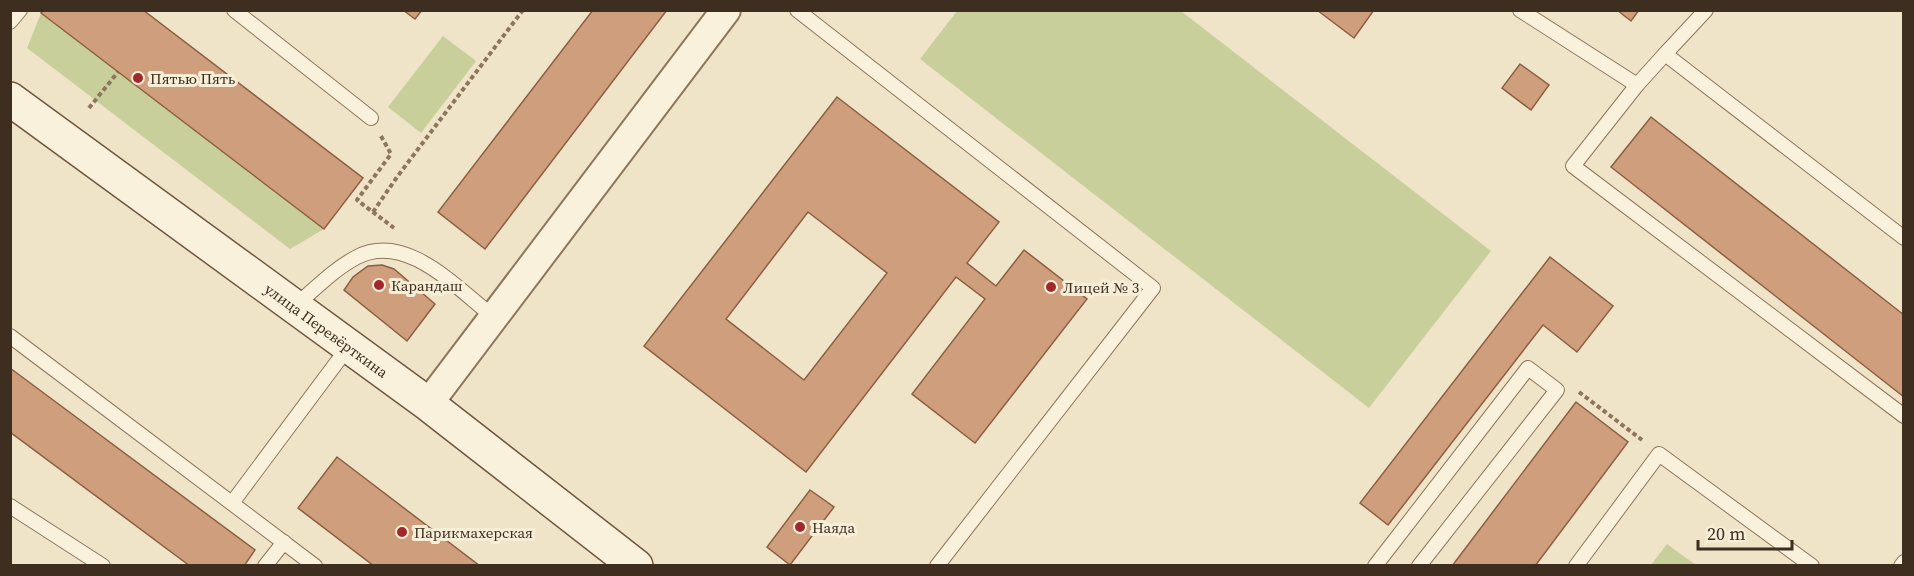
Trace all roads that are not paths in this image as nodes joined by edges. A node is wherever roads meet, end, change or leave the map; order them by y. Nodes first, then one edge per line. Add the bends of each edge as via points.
1 (20, 10) edge
2 (234, 10) edge
3 (726, 10) edge
4 (798, 10) edge
5 (1520, 10) edge
6 (1706, 10) edge
7 (10, 22) edge
8 (1665, 54) junction
9 (1637, 85) junction
10 (10, 99) edge
11 (371, 118) road end
12 (1904, 238) edge
13 (295, 306) junction
14 (494, 317) junction
15 (10, 336) edge
16 (349, 346) junction
17 (428, 404) junction
18 (1904, 416) edge
19 (232, 503) junction
20 (10, 506) edge
21 (284, 542) junction
22 (102, 565) edge
23 (265, 566) edge
24 (315, 566) edge
25 (636, 566) edge
26 (937, 566) edge
27 (1375, 566) edge
28 (1419, 566) edge
29 (1576, 566) edge
30 (1812, 566) edge

1 - 7 lane
2 - 11 lane
3 - 14 street
4 - 26 lane via 1153,288
5 - 9 lane
6 - 8 lane
8 - 9 lane
8 - 12 lane
9 - 18 lane via 1573,166
10 - 13 street, улица Перевёрткина
13 - 14 lane via 359,256 396,251 422,261
13 - 16 street, улица Перевёрткина
14 - 17 street
15 - 19 lane
16 - 17 street, улица Перевёрткина
16 - 19 lane
17 - 25 street, улица Перевёрткина
19 - 21 lane
20 - 22 lane
21 - 23 lane
21 - 24 lane
27 - 28 lane via 1528,368 1557,390
29 - 30 lane via 1659,454

